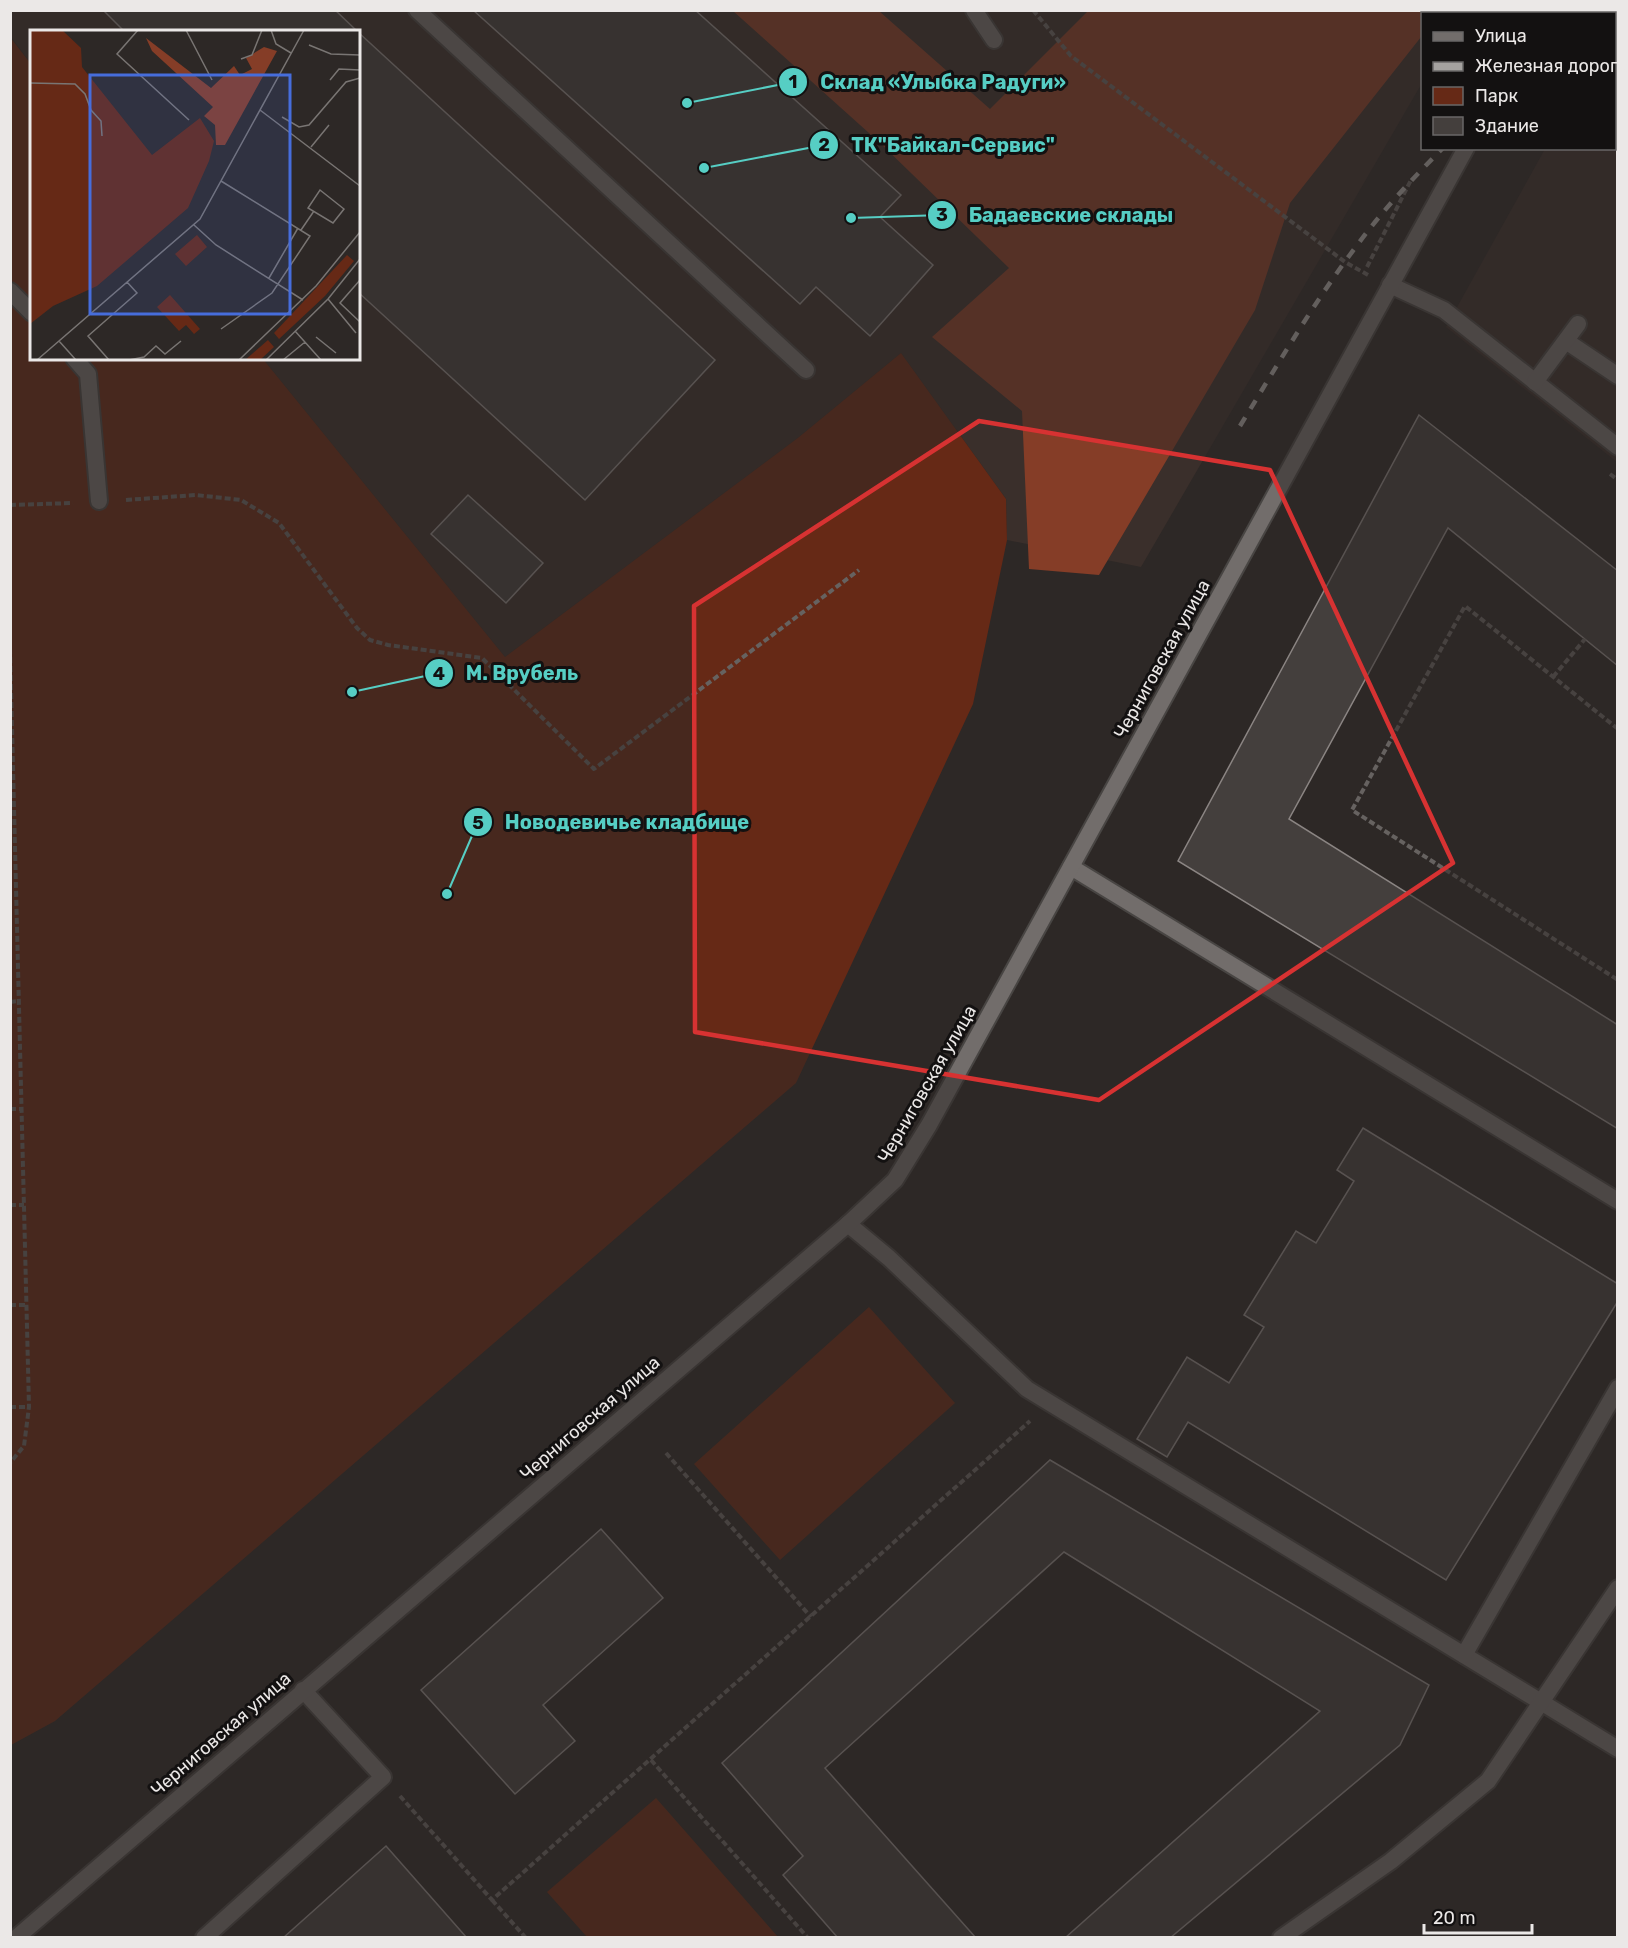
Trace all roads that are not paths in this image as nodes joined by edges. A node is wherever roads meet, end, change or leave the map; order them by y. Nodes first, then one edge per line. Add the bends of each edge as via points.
1 (417, 10) edge
2 (974, 10) edge
3 (994, 40) dead end
4 (1465, 150) edge
5 (1390, 285) junction
6 (10, 291) edge
7 (30, 311) edge
8 (1578, 324) dead end
9 (1566, 341) junction
10 (76, 360) edge
11 (806, 370) dead end
12 (1612, 372) edge
13 (1535, 382) junction
14 (1617, 447) edge
15 (99, 501) road end
16 (1071, 867) junction
17 (1617, 1201) edge
18 (848, 1224) junction
19 (1617, 1388) edge
20 (1617, 1588) edge
21 (1464, 1655) junction
22 (303, 1689) junction
23 (1542, 1703) junction
24 (1617, 1749) edge
25 (16, 1938) edge
26 (204, 1938) edge
27 (1281, 1938) edge

1 - 11 street
2 - 3 street
4 - 5 street, Черниговская улица
5 - 13 street via 1444,310
5 - 16 street, Черниговская улица
6 - 7 street
8 - 9 street
9 - 12 street
9 - 13 street
10 - 15 street via 88,374
13 - 14 street
16 - 17 street
16 - 18 street, Черниговская улица via 895,1180
18 - 21 street via 1027,1389
18 - 22 street, Черниговская улица
19 - 21 street
20 - 23 street
21 - 23 street
22 - 25 street, Черниговская улица
22 - 26 street via 383,1777
23 - 24 street
23 - 27 street via 1488,1781 1391,1861

